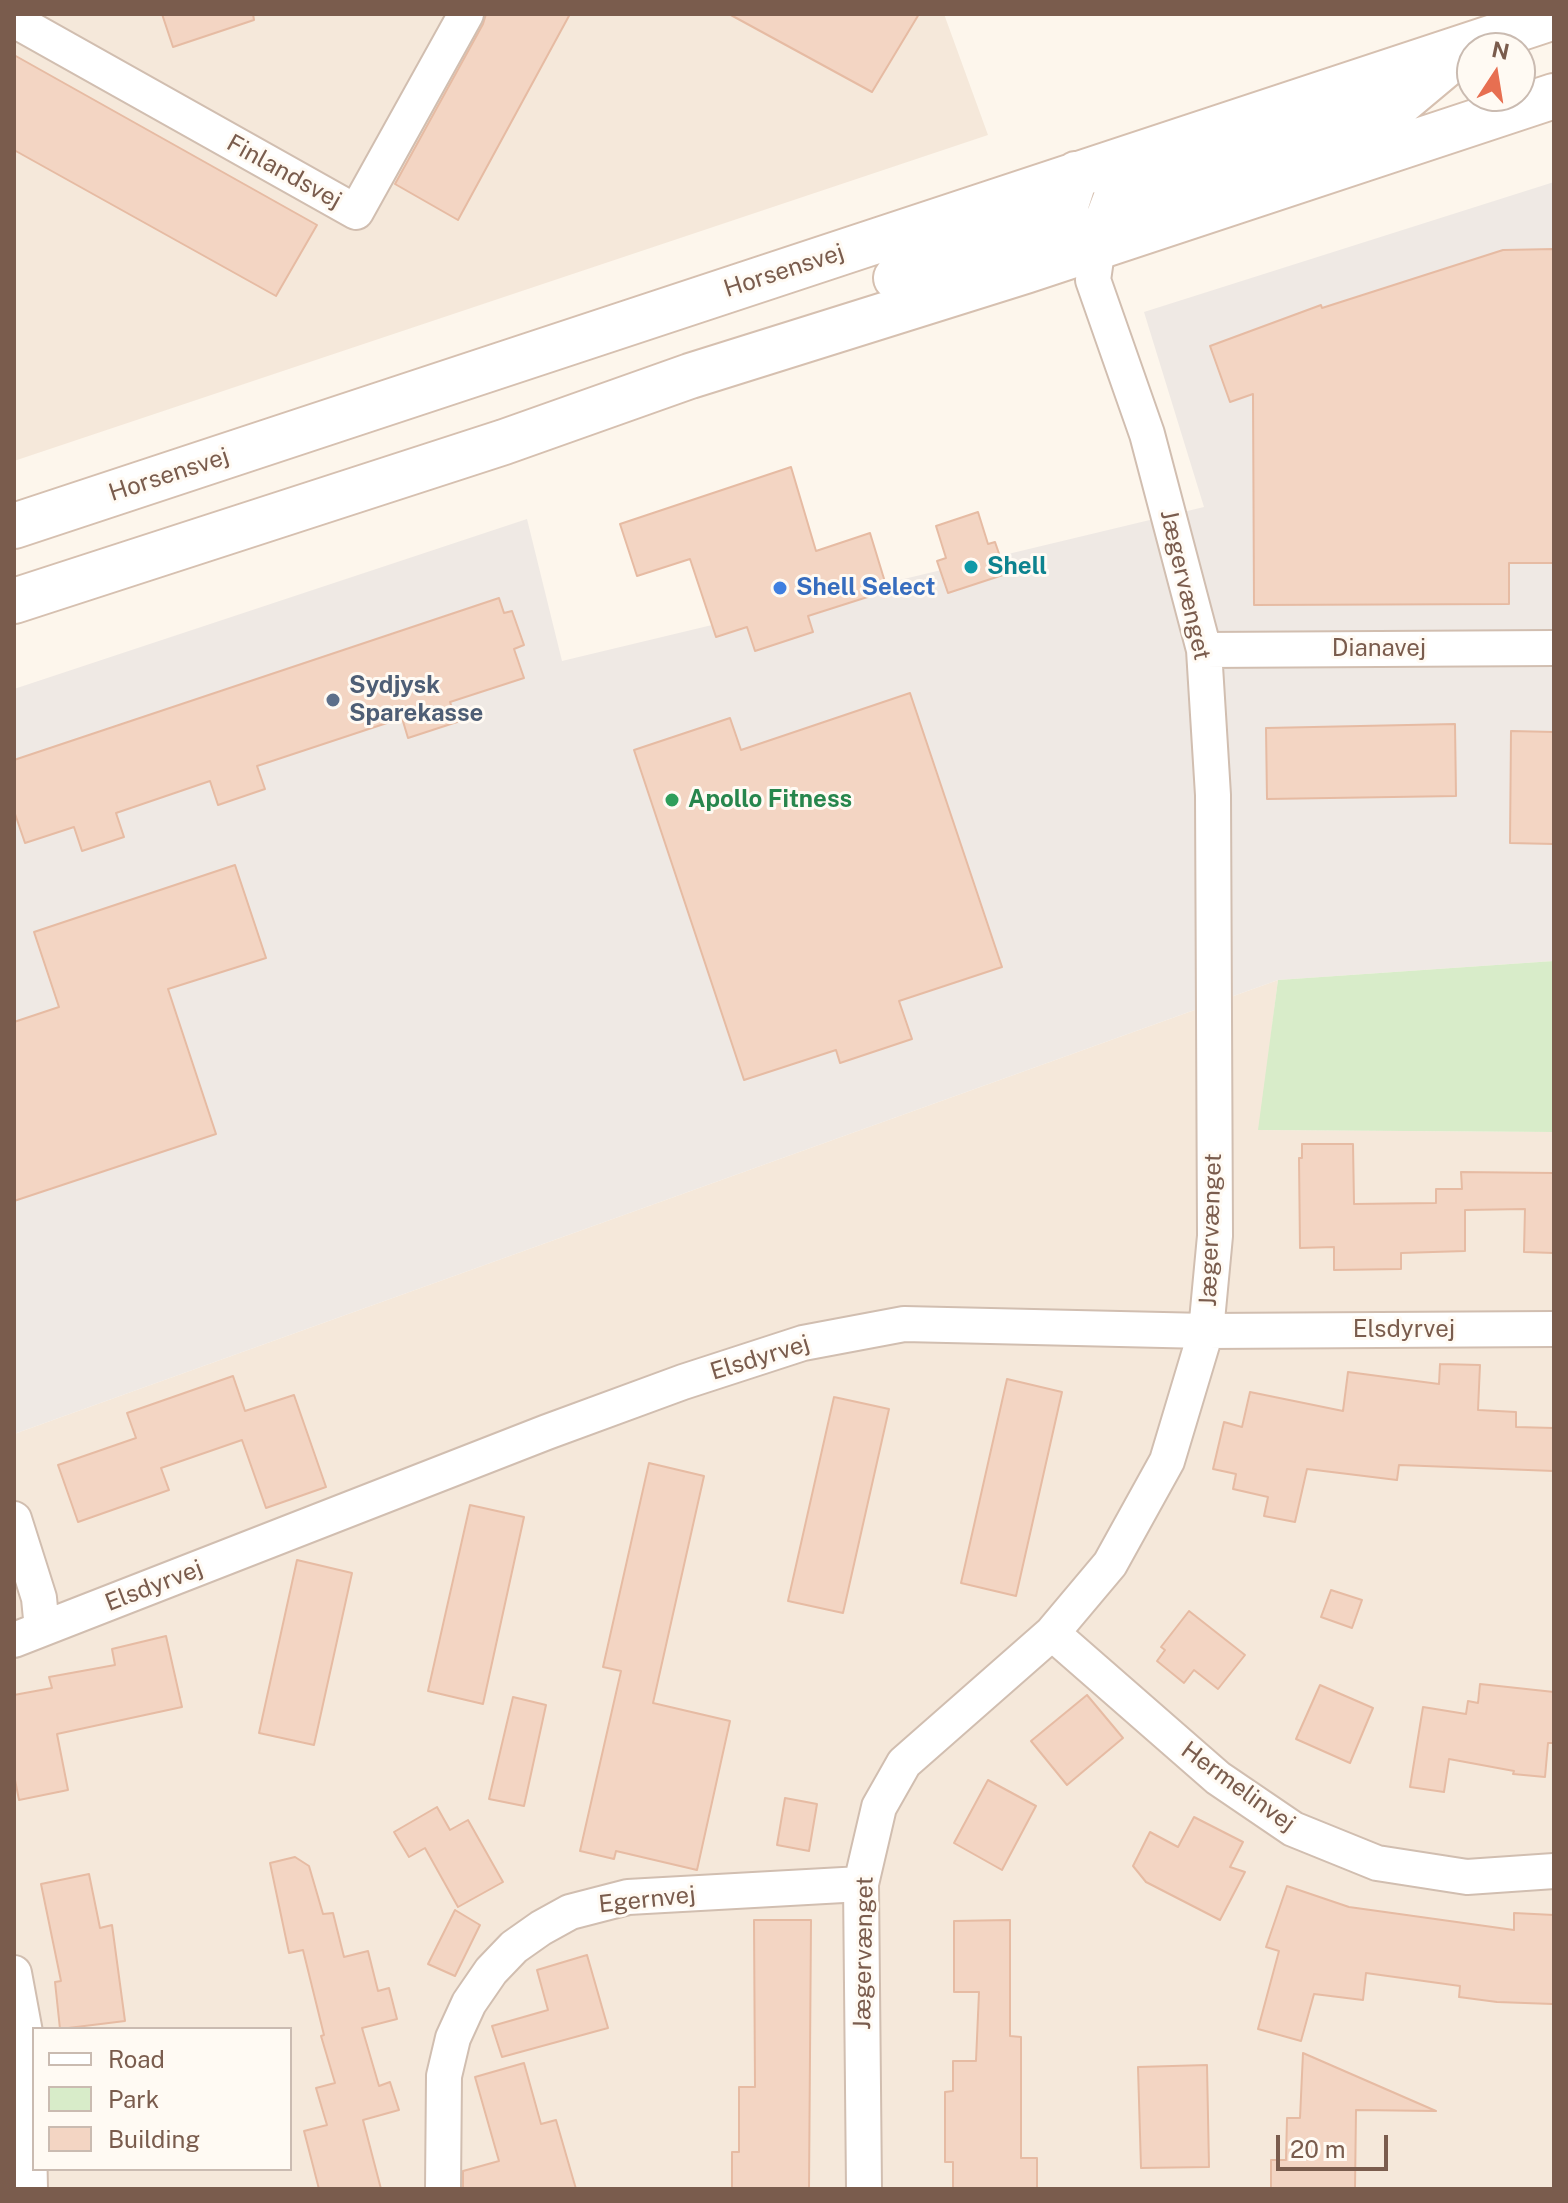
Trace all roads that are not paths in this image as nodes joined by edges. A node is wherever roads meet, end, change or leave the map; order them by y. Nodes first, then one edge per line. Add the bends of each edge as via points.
1 (466, 14) edge
2 (1554, 17) edge
3 (14, 20) edge
4 (1507, 32) edge
5 (1456, 49) edge
6 (1456, 56) edge
7 (1554, 96) edge
8 (1076, 174) junction
9 (1098, 245) junction
10 (690, 376) junction
11 (14, 526) edge
12 (14, 601) edge
13 (1554, 648) edge
14 (1204, 650) junction
15 (1554, 1329) edge
16 (1206, 1331) junction
17 (14, 1519) edge
18 (1052, 1633) junction
19 (28, 1635) edge
20 (1554, 1871) edge
21 (861, 1884) junction
22 (14, 1973) edge
23 (30, 2189) edge
24 (443, 2189) edge
25 (864, 2189) edge

1 - 3 street, Finlandsvej via 356,212
2 - 4 main road, Horsensvej
5 - 8 main road, Horsensvej
6 - 9 main road via 1401,102 1117,195
7 - 9 main road
8 - 9 street, Jægervænget
8 - 10 main road via 1060,224 741,328
8 - 11 main road, Horsensvej
9 - 10 main road
9 - 14 street, Jægervænget via 1093,280 1147,434
10 - 12 main road
13 - 14 street, Dianavej
14 - 16 street, Jægervænget via 1213,795 1215,1236
15 - 16 street, Elsdyrvej
16 - 18 street, Jægervænget via 1167,1461 1110,1564
16 - 19 street, Elsdyrvej via 904,1324 803,1343 547,1432
17 - 19 street via 39,1598
18 - 20 street, Hermelinvej via 1218,1778 1293,1829 1377,1863 1467,1877
18 - 21 street, Jægervænget via 904,1763 879,1807
21 - 24 street, Egernvej via 628,1897 570,1912 514,1947 469,2003 453,2038 444,2076
21 - 25 street, Jægervænget
22 - 23 street via 27,2043

